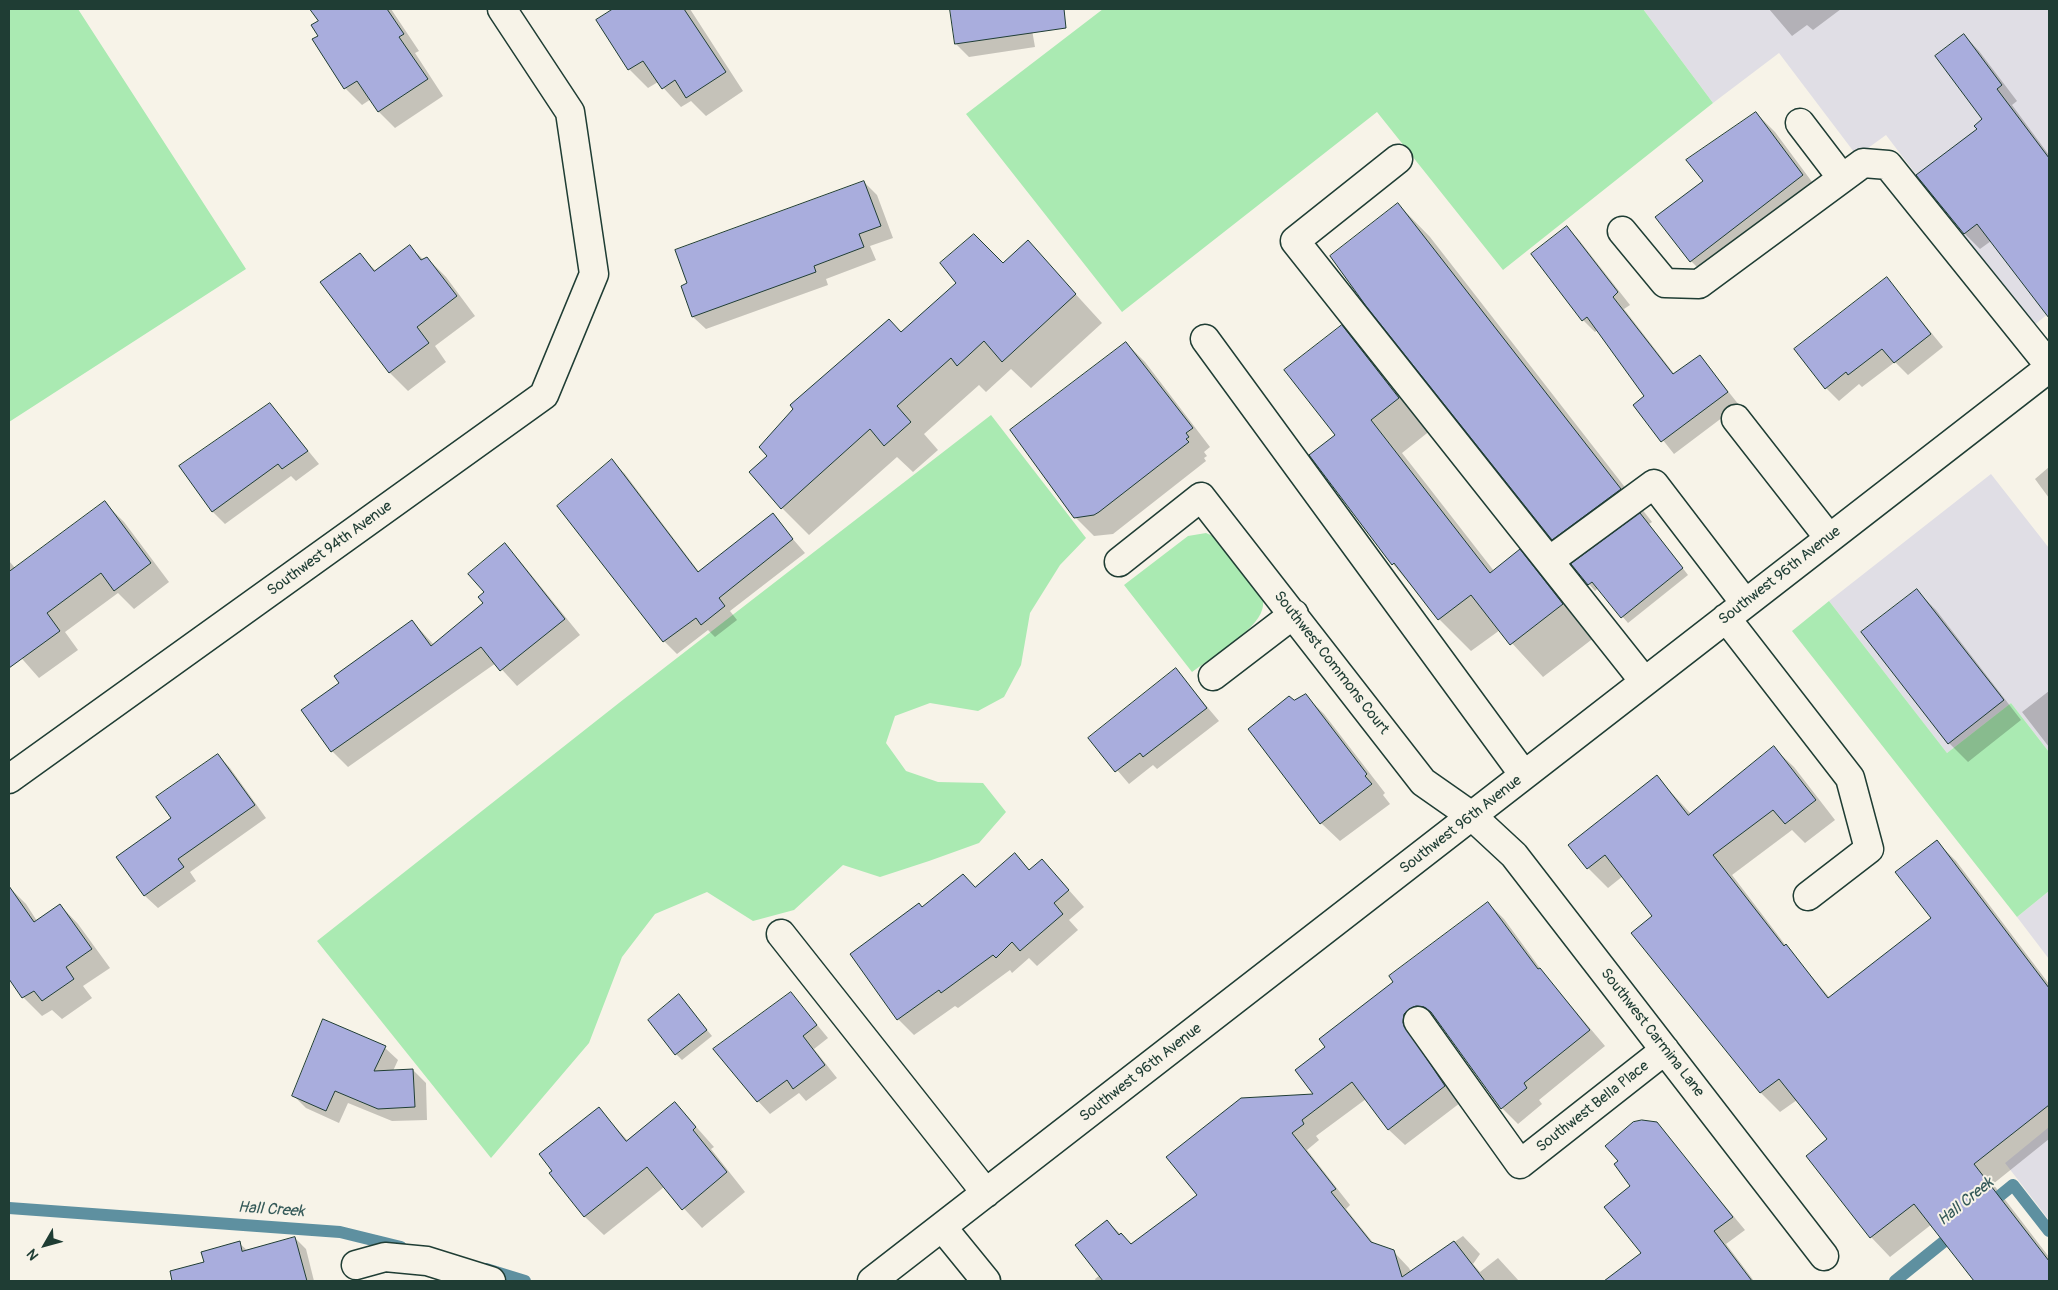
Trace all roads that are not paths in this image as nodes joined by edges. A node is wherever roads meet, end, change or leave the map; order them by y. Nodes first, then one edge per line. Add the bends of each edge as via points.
1 (502, 9) edge
2 (1800, 123) dead end
3 (1398, 159) dead end
4 (1842, 178) junction
5 (1622, 231) dead end
6 (1205, 339) dead end
7 (2049, 366) edge
8 (1736, 419) dead end
9 (1829, 538) junction
10 (1549, 561) junction
11 (1119, 562) dead end
12 (1736, 611) junction
13 (1294, 614) junction
14 (1213, 676) dead end
15 (1644, 681) junction
16 (1524, 775) junction
17 (9, 779) edge
18 (1474, 817) junction
19 (1808, 896) dead end
20 (781, 934) dead end
21 (1418, 1021) dead end
22 (1665, 1050) junction
23 (986, 1193) junction
24 (942, 1227) junction
25 (1824, 1256) dead end
26 (356, 1265) dead end
27 (491, 1281) edge
28 (872, 1281) edge
29 (986, 1281) edge

1 - 17 street, Southwest 94th Avenue via 570,112 594,274 544,396
2 - 4 street
3 - 10 street via 1295,241
4 - 5 street via 1699,284 1665,283
4 - 7 street via 1863,163 1888,165
6 - 16 street
7 - 9 street, Southwest 96th Avenue
8 - 9 street
9 - 12 street, Southwest 96th Avenue
10 - 12 street via 1654,484
10 - 15 street
11 - 13 street, Southwest Commons Court via 1201,497
12 - 15 street, Southwest 96th Avenue
12 - 19 street via 1850,778 1869,849
13 - 14 street
13 - 18 street, Southwest Commons Court via 1423,782
15 - 16 street, Southwest 96th Avenue
16 - 18 street, Southwest 96th Avenue
18 - 22 street, Southwest Carmina Lane via 1514,855
18 - 23 street, Southwest 96th Avenue
20 - 23 street
21 - 22 street, Southwest Bella Place via 1520,1164
22 - 25 street, Southwest Carmina Lane
23 - 24 street, Southwest 96th Avenue
24 - 28 street, Southwest 96th Avenue
24 - 29 street
26 - 27 street via 385,1257 426,1261

